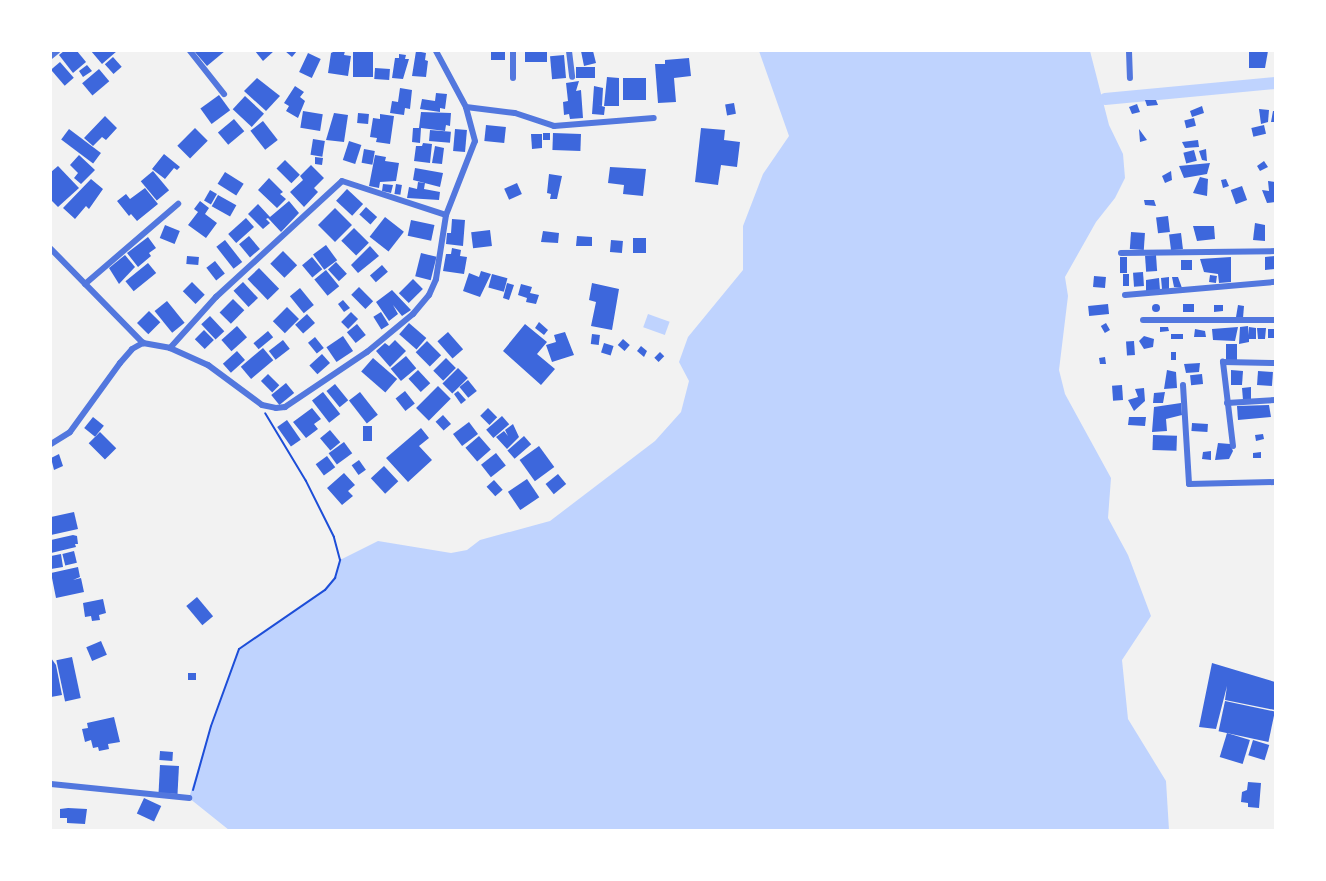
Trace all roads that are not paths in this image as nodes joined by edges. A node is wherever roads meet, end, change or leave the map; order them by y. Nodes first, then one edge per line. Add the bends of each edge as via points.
1 (57, 51) edge
2 (190, 51) edge
3 (436, 51) edge
4 (513, 51) edge
5 (569, 51) edge
6 (1129, 51) edge
7 (51, 56) edge
8 (572, 76) dead end
9 (513, 78) dead end
10 (1130, 78) dead end
11 (224, 94) dead end
12 (466, 107) junction
13 (654, 118) dead end
14 (178, 204) dead end
15 (446, 215) junction
16 (51, 249) edge
17 (1275, 251) edge
18 (1121, 253) dead end
19 (1275, 282) edge
20 (85, 284) junction
21 (1125, 295) dead end
22 (1143, 320) dead end
23 (1275, 320) edge
24 (143, 343) junction
25 (170, 348) junction
26 (1275, 363) edge
27 (1183, 385) dead end
28 (1275, 400) edge
29 (1227, 402) junction
30 (51, 444) edge
31 (1233, 446) dead end
32 (1275, 482) edge
33 (51, 784) edge
34 (189, 798) road end

1 - 7 street
2 - 11 street
3 - 12 street
4 - 9 street
5 - 8 street
6 - 10 street
12 - 13 street via 514,113 554,126
12 - 15 street via 475,141
14 - 20 street
15 - 25 street via 342,181 216,297
15 - 25 street via 436,279 429,295 367,352 285,407 262,405 208,365
16 - 20 street
17 - 18 street
19 - 21 street
20 - 24 street
22 - 23 street
24 - 25 street
24 - 30 street via 120,363 70,432
26 - 29 street via 1223,362
27 - 32 street via 1189,484
28 - 29 street
29 - 31 street
33 - 34 street

